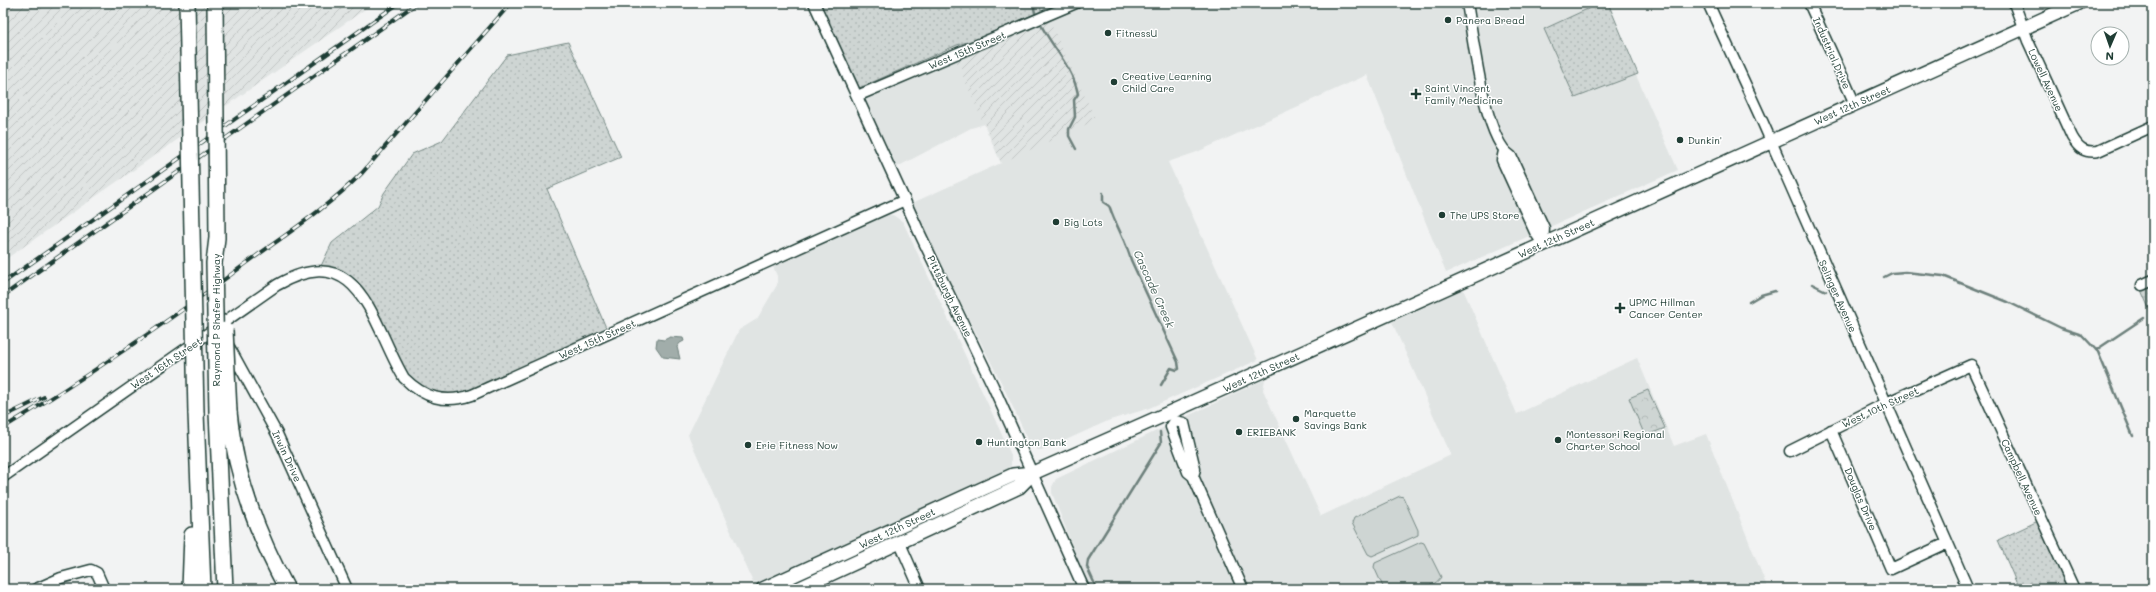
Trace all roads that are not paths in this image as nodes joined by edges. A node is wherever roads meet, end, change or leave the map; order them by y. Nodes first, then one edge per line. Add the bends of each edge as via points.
1 (187, 3) edge
2 (214, 3) edge
3 (814, 3) edge
4 (1076, 3) edge
5 (1467, 3) edge
6 (1708, 3) edge
7 (1809, 3) edge
8 (2014, 3) edge
9 (2079, 3) edge
10 (2023, 28) junction
11 (857, 96) junction
12 (1855, 104) junction
13 (2153, 126) edge
14 (1771, 142) junction
15 (905, 200) junction
16 (1544, 244) junction
17 (337, 275) joint
18 (2153, 280) edge
19 (2142, 285) dead end
20 (218, 327) junction
21 (1971, 365) joint
22 (1886, 403) junction
23 (196, 412) junction
24 (223, 412) junction
25 (1173, 417) junction
26 (1831, 430) junction
27 (1790, 451) dead end
28 (1033, 473) junction
29 (3, 477) edge
30 (899, 541) junction
31 (1947, 543) junction
32 (286, 586) edge
33 (36, 589) edge
34 (104, 589) edge
35 (190, 589) edge
36 (202, 589) edge
37 (225, 589) edge
38 (347, 589) edge
39 (763, 589) edge
40 (798, 589) edge
41 (920, 589) edge
42 (1084, 589) edge
43 (1243, 589) edge
44 (1968, 589) edge
45 (2074, 589) edge

1 - 23 highway, Raymond P Shafer Highway, bridge
2 - 24 highway, Raymond P Shafer Highway, bridge via 217,238 214,263
3 - 11 street, Pittsburgh Avenue
4 - 11 street, West 15th Street
5 - 16 street via 1489,120 1504,151 1511,156 1544,227
6 - 14 street, Selinger Avenue
7 - 12 street, Industrial Drive
8 - 10 street, Lowell Avenue
9 - 10 main road, West 12th Street
10 - 12 main road, West 12th Street
10 - 13 street, Lowell Avenue via 2072,138 2081,149 2104,149
11 - 15 street, Pittsburgh Avenue
12 - 14 main road, West 12th Street
14 - 16 main road, West 12th Street
14 - 22 street, Selinger Avenue
15 - 17 street, West 15th Street via 472,396 455,399 442,400 428,396 404,378 366,301 355,286
15 - 28 street, Pittsburgh Avenue
16 - 25 main road, West 12th Street
17 - 20 street, West 16th Street via 309,271 292,276
18 - 19 street
20 - 29 street, West 16th Street
20 - 38 street, Irwin Drive via 278,434
21 - 22 street, West 10th Street
21 - 45 street, Campbell Avenue
22 - 26 street, West 10th Street
22 - 31 street, Selinger Avenue
23 - 35 highway
23 - 36 highway, Raymond P Shafer Highway
24 - 32 highway via 242,483 260,532
24 - 37 highway, Raymond P Shafer Highway
25 - 28 main road, West 12th Street
25 - 43 street via 1184,423 1194,469 1193,476
26 - 27 street, West 10th Street
26 - 31 street, Douglas Drive via 1891,569
28 - 30 main road, West 12th Street via 1019,487
28 - 39 main road, West 12th Street via 1013,475
28 - 42 street, Pittsburgh Avenue
30 - 40 main road, West 12th Street
30 - 41 street
31 - 44 street, Selinger Avenue
33 - 34 street via 91,570 97,574

